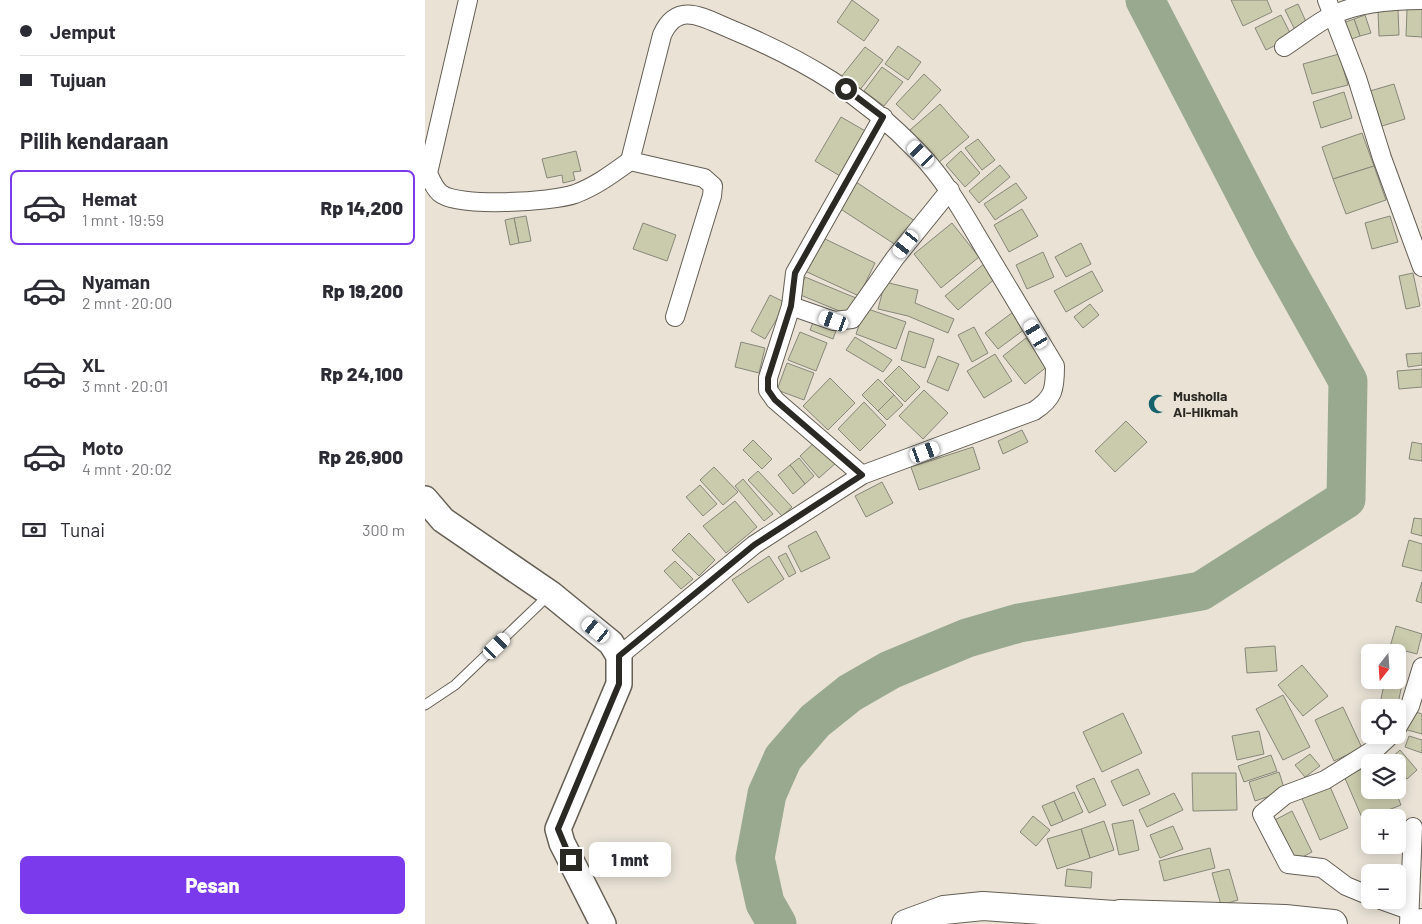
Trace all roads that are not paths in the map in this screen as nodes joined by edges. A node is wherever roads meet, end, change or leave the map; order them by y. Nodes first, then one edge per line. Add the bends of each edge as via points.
1 (468, 0) edge
2 (1422, 0) edge
3 (1330, 7) edge
4 (1283, 47) dead end
5 (883, 117) junction
6 (630, 160) junction
7 (950, 190) junction
8 (1422, 267) edge
9 (791, 306) junction
10 (675, 317) dead end
11 (862, 475) junction
12 (425, 499) edge
13 (551, 594) junction
14 (619, 656) junction
15 (1422, 667) edge
16 (425, 704) edge
17 (1406, 713) edge
18 (1381, 744) edge
19 (1413, 827) dead end
20 (1361, 892) edge
21 (1396, 909) edge
22 (1120, 914) junction
23 (1415, 920) edge
24 (603, 924) edge
25 (907, 924) edge
26 (1075, 924) edge
27 (1156, 924) edge
28 (1189, 924) edge
29 (1333, 924) edge

1 - 6 street via 428,174 440,193 452,200 465,202 519,202 573,194 604,181
2 - 3 street
3 - 4 street
3 - 8 street
5 - 6 street via 846,89 783,51 707,19 685,14 672,18 662,35
5 - 7 street via 921,154
5 - 9 street via 795,273
6 - 10 street via 704,178 713,186
7 - 9 street via 895,258 852,319 834,321
7 - 11 street via 1055,366 1055,386 1047,403 1034,411
9 - 11 street via 768,378 768,390 775,400
11 - 14 street via 754,545
12 - 13 street via 443,520
13 - 14 street via 611,642
13 - 16 lane via 455,685
14 - 24 street via 619,684 558,829
15 - 17 street
18 - 20 street via 1325,780 1285,795 1262,814 1288,864 1322,868 1346,886
19 - 23 street
21 - 23 street
22 - 25 main road via 983,906 943,910
22 - 26 street
22 - 27 main road
22 - 28 main road
22 - 29 main road via 1285,919

